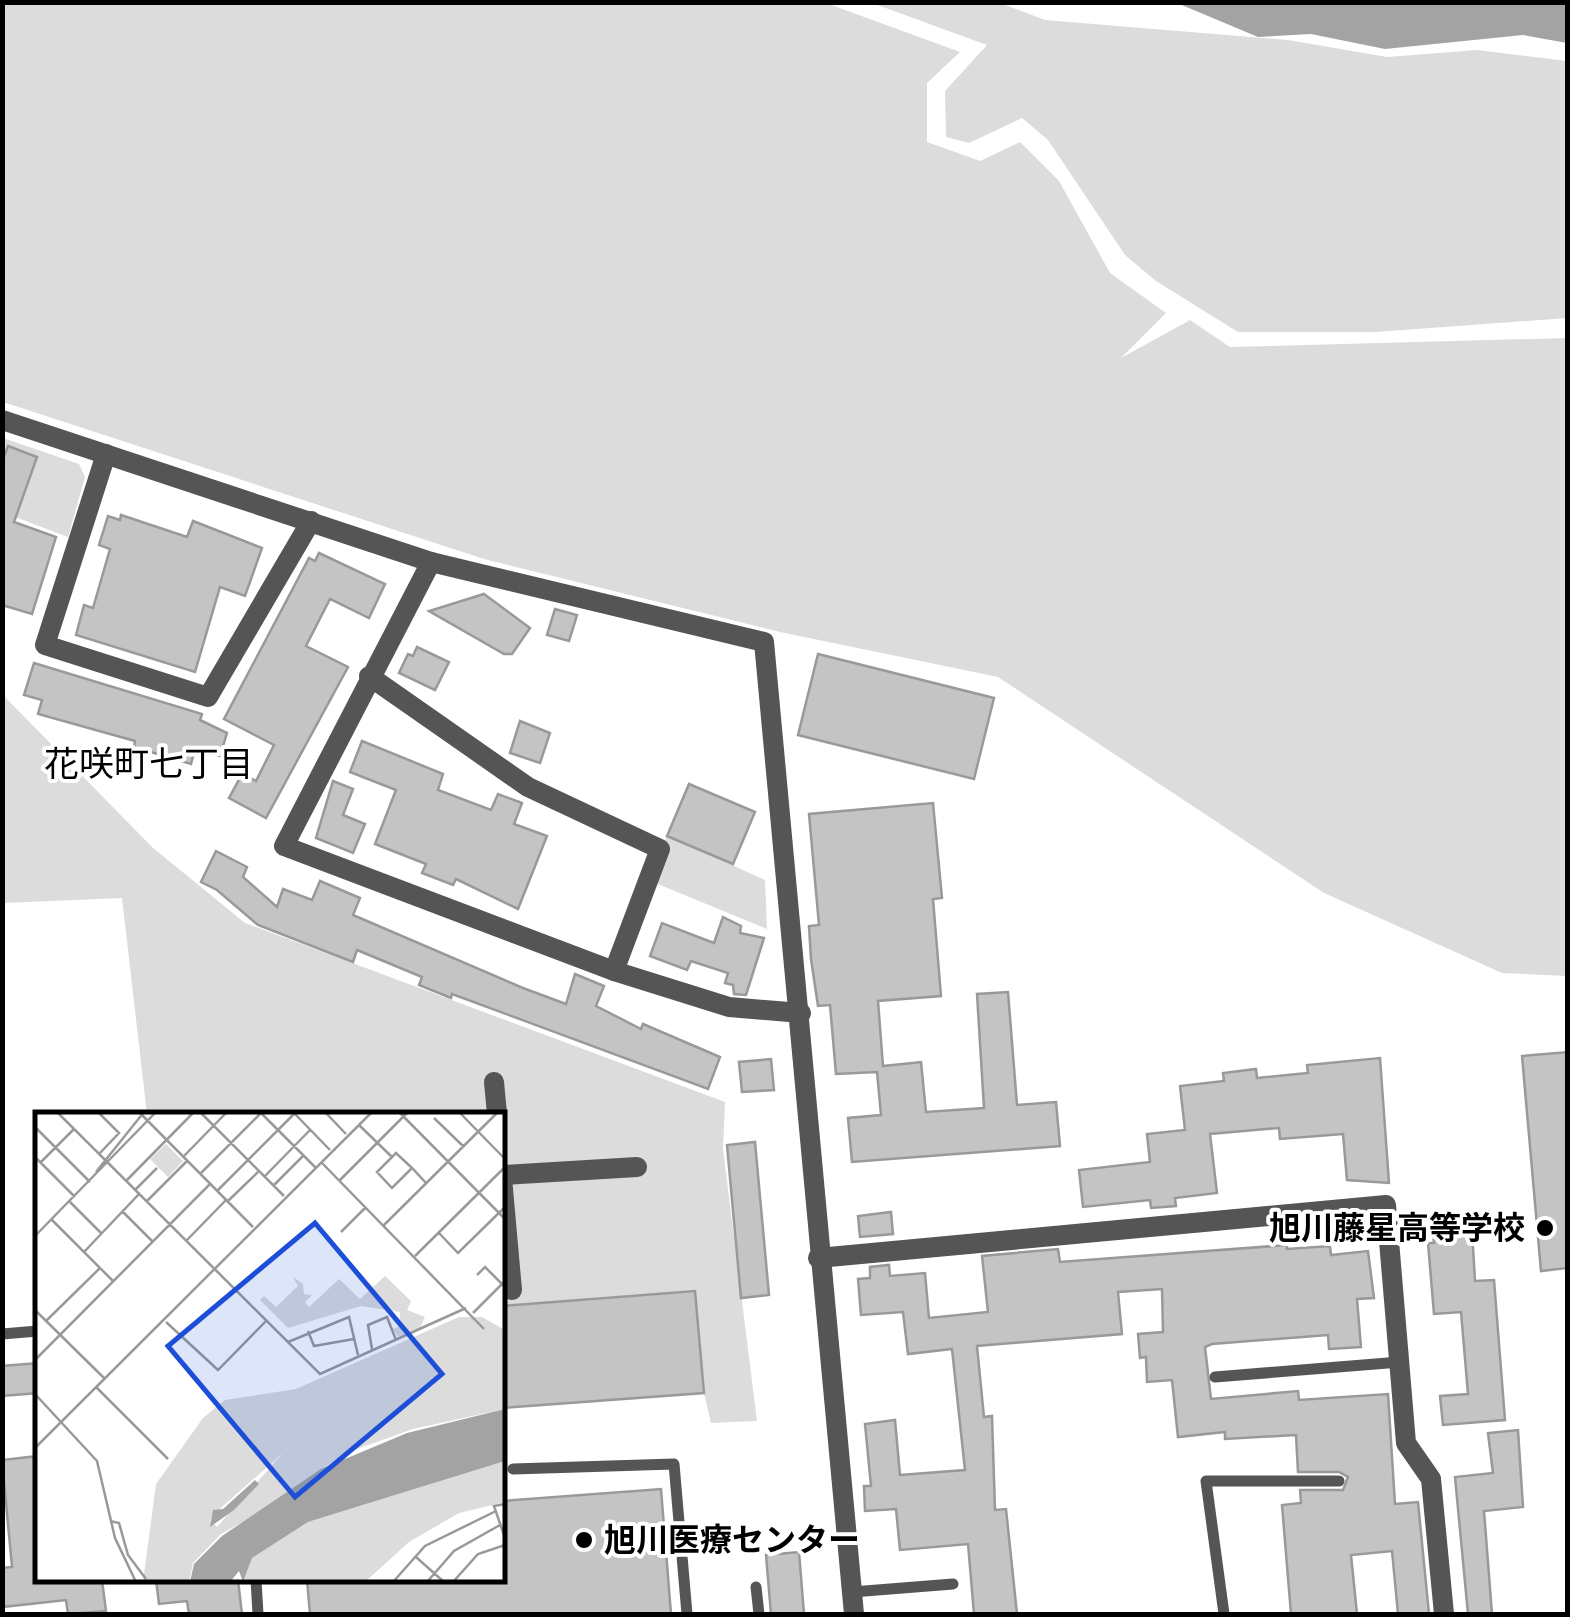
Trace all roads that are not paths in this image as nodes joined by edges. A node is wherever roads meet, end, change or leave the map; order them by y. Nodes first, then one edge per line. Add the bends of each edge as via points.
1 (2, 420) edge
2 (106, 454) junction
3 (311, 521) junction
4 (430, 562) junction
5 (370, 676) junction
6 (614, 971) junction
7 (801, 1014) junction
8 (494, 1082) dead end
9 (497, 1112) edge
10 (637, 1167) dead end
11 (505, 1176) edge
12 (505, 1210) edge
13 (818, 1258) junction
14 (512, 1290) dead end
15 (35, 1331) edge
16 (2, 1334) edge
17 (1402, 1362) junction
18 (1215, 1377) dead end
19 (513, 1469) dead end
20 (1339, 1481) dead end
21 (256, 1582) edge
22 (952, 1584) dead end
23 (756, 1588) dead end
24 (852, 1592) junction
25 (258, 1614) edge
26 (687, 1614) edge
27 (758, 1614) edge
28 (854, 1614) edge
29 (1224, 1614) edge
30 (1444, 1614) edge

1 - 2 street
2 - 3 street
2 - 3 street via 44,645 208,697
3 - 4 street
4 - 5 street
4 - 7 street via 764,642
5 - 6 street via 528,787 660,850
5 - 6 street via 284,846
6 - 7 street via 729,1007
7 - 13 street
8 - 9 street
10 - 11 street
12 - 14 street
13 - 17 street via 1386,1205
13 - 24 street
15 - 16 lane
17 - 18 lane
17 - 30 street via 1406,1443 1431,1479
19 - 26 lane via 674,1464
20 - 29 lane via 1206,1481
21 - 25 lane
22 - 24 lane
23 - 27 lane
24 - 28 street

